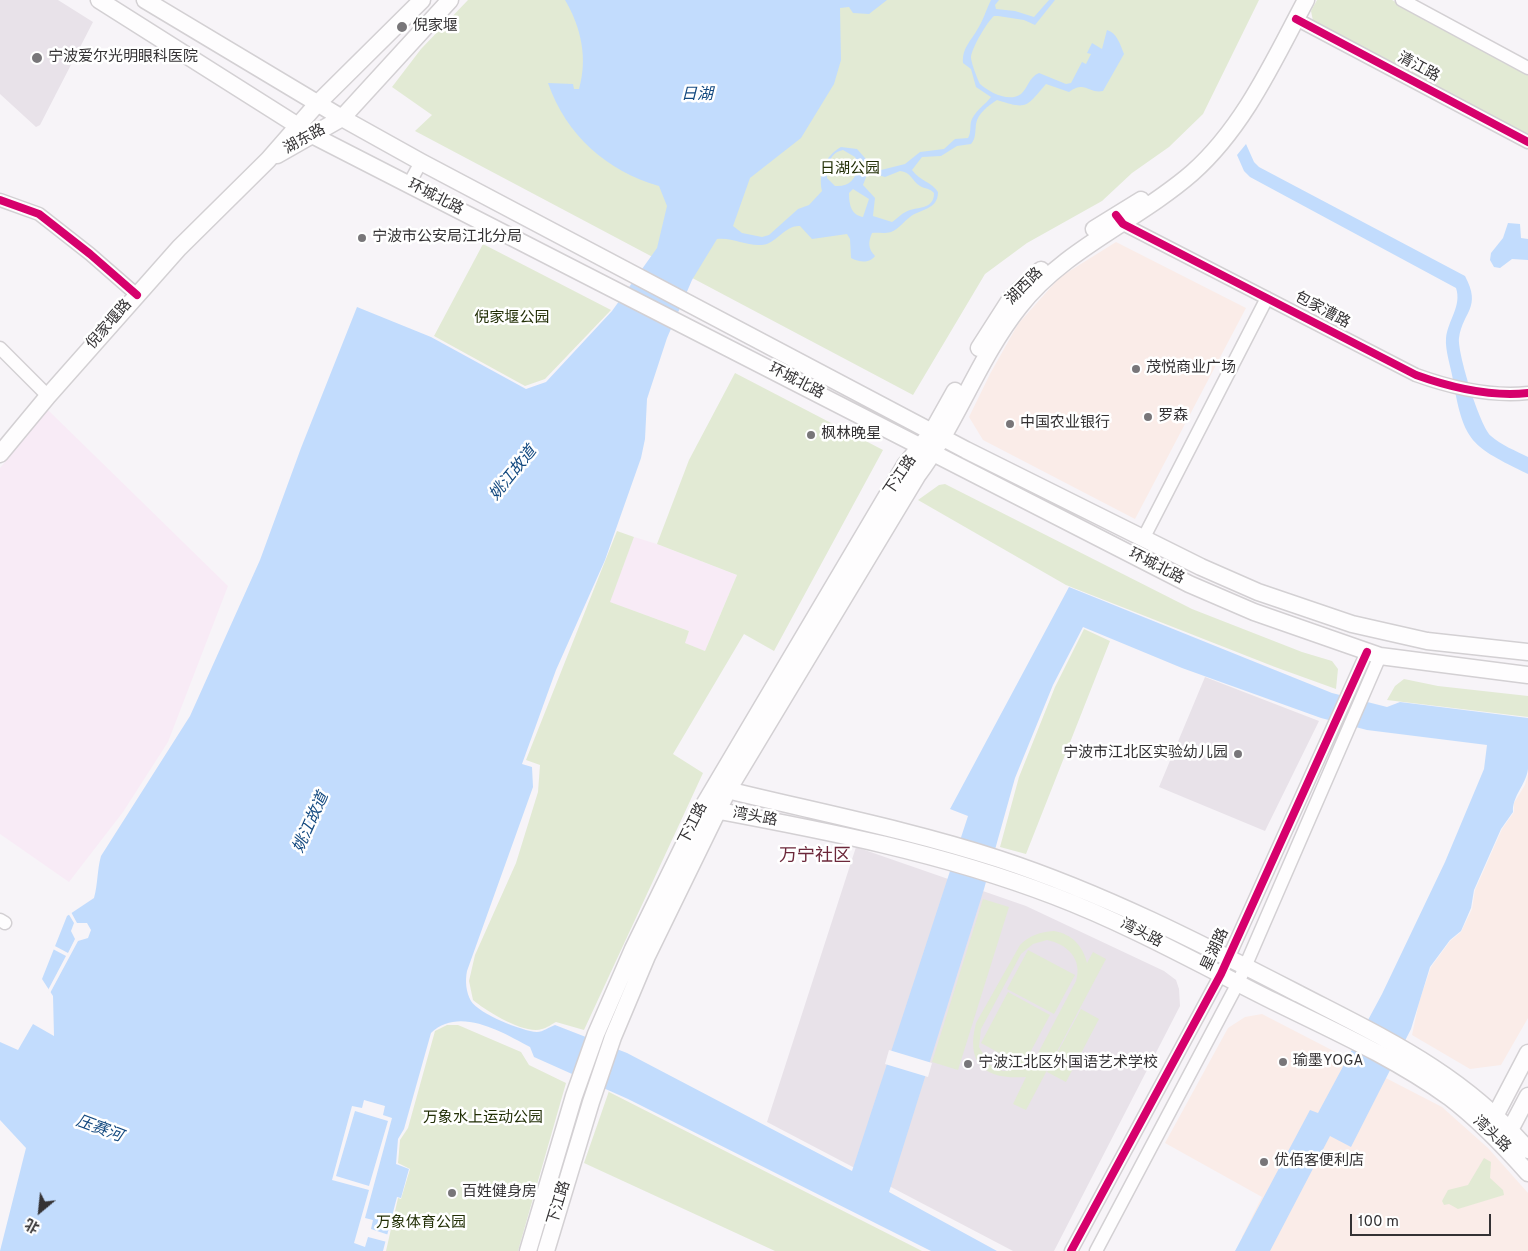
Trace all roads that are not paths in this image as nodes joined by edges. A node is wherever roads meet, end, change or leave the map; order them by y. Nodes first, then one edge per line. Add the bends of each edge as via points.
1 (99, 0) edge
2 (145, 0) edge
3 (422, 0) edge
4 (450, 0) edge
5 (1306, 0) edge
6 (1402, 0) edge
7 (1296, 19) junction
8 (1528, 68) edge
9 (317, 104) junction
10 (342, 118) junction
11 (298, 126) junction
12 (314, 136) junction
13 (1528, 142) edge
14 (268, 160) junction
15 (421, 162) junction
16 (409, 184) junction
17 (0, 200) edge
18 (1120, 219) junction
19 (137, 295) junction
20 (1267, 298) junction
21 (0, 348) edge
22 (1528, 393) edge
23 (48, 396) junction
24 (937, 434) junction
25 (928, 449) junction
26 (0, 454) edge
27 (1143, 539) junction
28 (1528, 652) edge
29 (1374, 654) junction
30 (1528, 675) edge
31 (721, 788) junction
32 (710, 809) junction
33 (951, 853) junction
34 (1229, 956) junction
35 (1246, 965) junction
36 (1220, 974) junction
37 (1238, 983) junction
38 (1528, 1053) edge
39 (1528, 1096) edge
40 (1490, 1122) junction
41 (1505, 1135) junction
42 (1528, 1150) edge
43 (1528, 1173) edge
44 (528, 1251) edge
45 (546, 1251) edge
46 (1071, 1251) edge
47 (1096, 1251) edge

1 - 11 main road, 环城北路
2 - 9 main road, 环城北路
3 - 9 main road, 湖东路
4 - 10 main road, 湖东路
5 - 7 main road, 湖西路
6 - 8 street
7 - 13 street, 清江路
7 - 18 main road, 湖西路 via 1241,116 1219,144 1192,173
9 - 10 main road, 环城北路
9 - 11 main road, 湖东路
10 - 12 main road, 湖东路
10 - 15 main road, 环城北路
11 - 12 main road, 环城北路
11 - 14 main road, 湖东路
12 - 14 main road, 湖东路
12 - 16 main road, 环城北路
14 - 19 main road, 倪家堰路 via 179,248
15 - 16 street
15 - 24 main road, 环城北路
16 - 25 main road, 环城北路
17 - 19 street via 39,214
18 - 20 street, 包家漕路
18 - 24 main road, 湖西路 via 1048,278 1019,307
19 - 23 main road, 倪家堰路
20 - 22 street, 包家漕路 via 1416,376 1450,387 1510,395
20 - 27 street
21 - 23 street
23 - 26 main road, 倪家堰路
24 - 25 main road, 下江路
24 - 27 main road, 环城北路
25 - 29 main road, 环城北路 via 1189,584 1254,612
25 - 31 main road, 下江路 via 906,465
27 - 28 main road, 环城北路 via 1258,592 1352,624 1427,641
29 - 30 main road, 环城北路
29 - 34 street, 星湖路
29 - 35 street
31 - 32 main road, 下江路
31 - 33 main road, 湾头路 via 854,818
32 - 33 main road, 湾头路
32 - 44 main road, 下江路 via 633,949 596,1034
32 - 45 main road, 下江路 via 611,1044
33 - 34 main road, 湾头路 via 999,859 1099,895
33 - 36 main road, 湾头路 via 992,874 1121,924
34 - 35 main road, 湾头路
34 - 36 street, 星湖路
35 - 37 street
35 - 40 main road, 湾头路 via 1405,1049 1445,1074
36 - 37 main road, 湾头路
36 - 46 street, 星湖路
37 - 40 main road, 湾头路 via 1398,1065
37 - 47 street
38 - 40 main road
39 - 41 main road
40 - 41 main road, 湾头路
41 - 42 main road, 湾头路
41 - 43 main road, 湾头路

